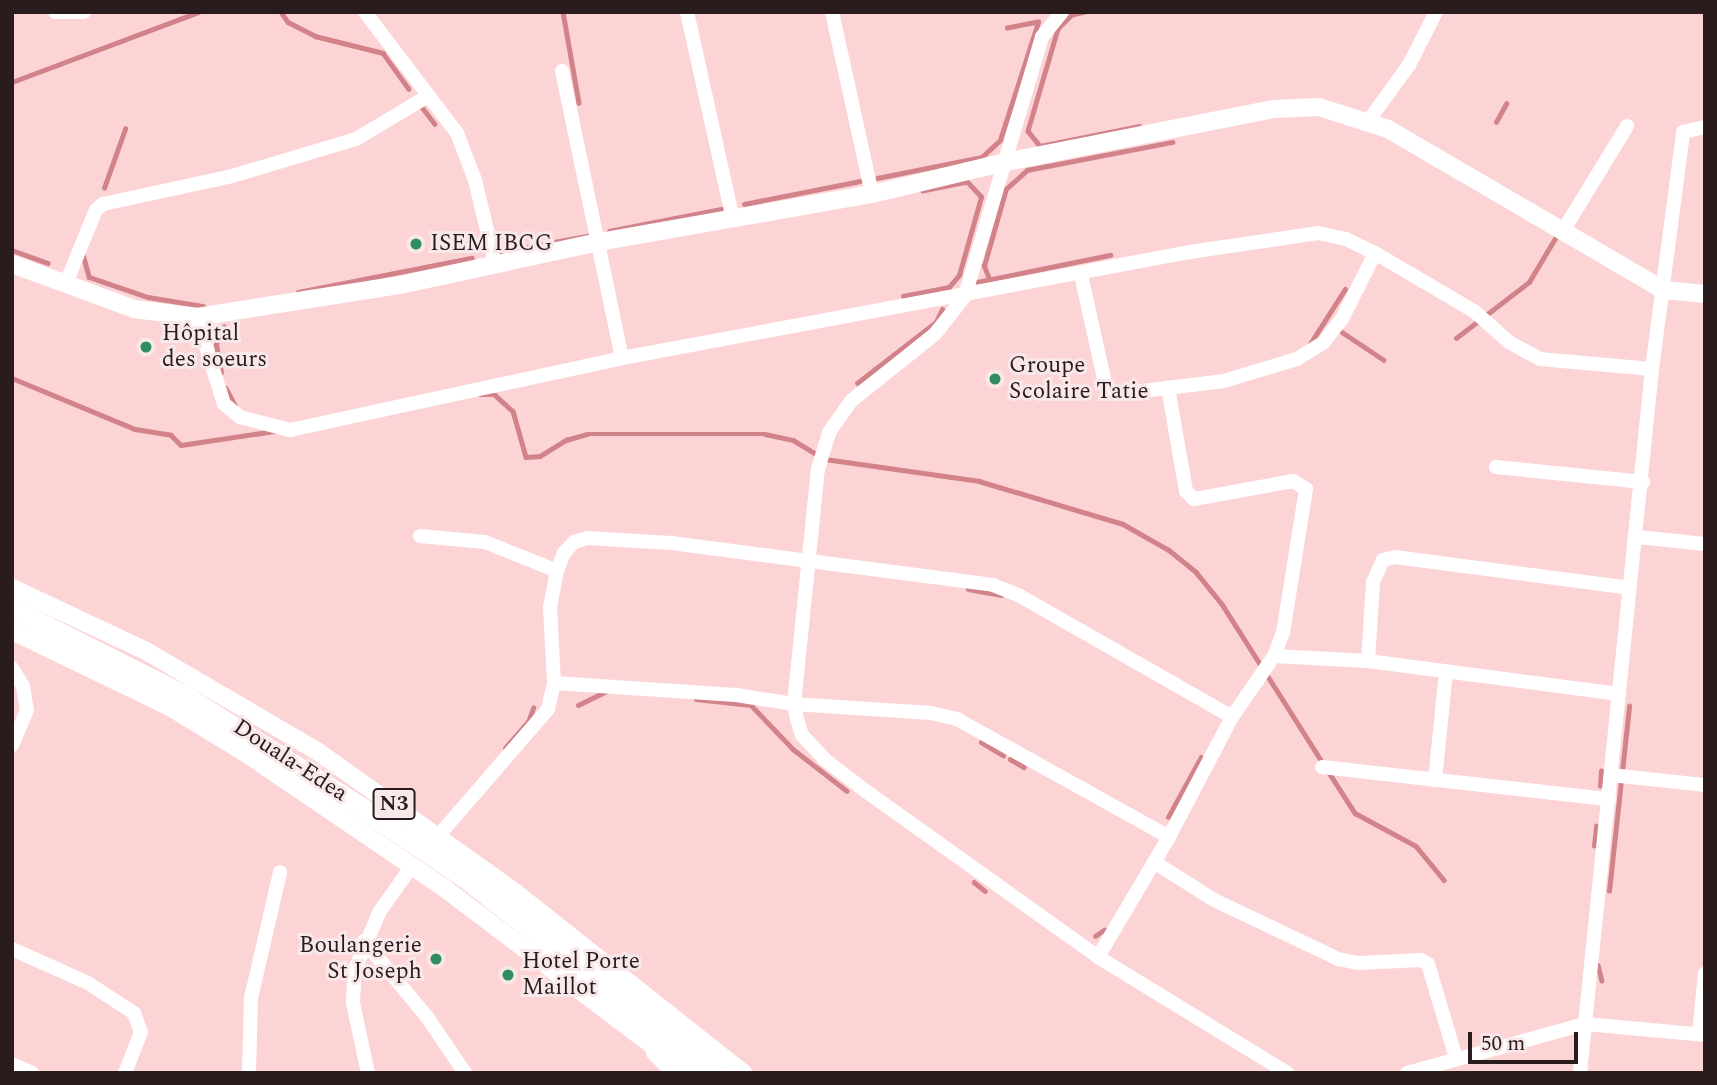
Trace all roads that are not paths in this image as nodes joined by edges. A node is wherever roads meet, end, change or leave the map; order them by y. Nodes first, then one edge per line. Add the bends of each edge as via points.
1 (55, 12) edge
2 (83, 12) edge
3 (365, 12) edge
4 (687, 12) edge
5 (832, 12) edge
6 (1062, 12) edge
7 (1436, 12) edge
8 (562, 71) dead end
9 (428, 96) junction
10 (1369, 120) junction
11 (1627, 126) dead end
12 (1705, 127) edge
13 (1001, 163) junction
14 (872, 194) junction
15 (733, 220) junction
16 (1563, 231) junction
17 (599, 242) junction
18 (1375, 253) junction
19 (495, 263) junction
20 (12, 264) edge
21 (1081, 275) junction
22 (66, 283) junction
23 (1664, 290) junction
24 (1705, 294) edge
25 (965, 296) junction
26 (197, 317) junction
27 (622, 358) junction
28 (1652, 369) junction
29 (1168, 388) junction
30 (1496, 467) dead end
31 (1643, 482) junction
32 (420, 536) dead end
33 (1638, 537) junction
34 (1705, 544) edge
35 (810, 564) junction
36 (557, 571) junction
37 (12, 588) edge
38 (1629, 588) junction
39 (12, 609) edge
40 (12, 631) edge
41 (1275, 656) junction
42 (1368, 662) junction
43 (12, 668) edge
44 (1446, 672) junction
45 (554, 682) junction
46 (1619, 694) junction
47 (794, 704) junction
48 (1232, 717) junction
49 (12, 746) edge
50 (1322, 767) dead end
51 (1611, 775) junction
52 (1435, 780) junction
53 (1705, 785) edge
54 (1609, 799) junction
55 (439, 835) junction
56 (1170, 837) junction
57 (1154, 862) junction
58 (412, 866) junction
59 (280, 872) dead end
60 (364, 941) junction
61 (12, 949) edge
62 (1098, 957) junction
63 (1705, 973) edge
64 (1585, 1024) junction
65 (1702, 1035) edge
66 (640, 1039) junction
67 (1456, 1058) junction
68 (12, 1064) edge
69 (32, 1073) edge
70 (125, 1073) edge
71 (249, 1073) edge
72 (368, 1073) edge
73 (465, 1073) edge
74 (673, 1073) edge
75 (689, 1073) edge
76 (715, 1073) edge
77 (743, 1073) edge
78 (1287, 1073) edge
79 (1407, 1073) edge
80 (1580, 1073) edge

1 - 2 street
3 - 9 street
4 - 15 street
5 - 14 street
6 - 13 street via 1042,37
7 - 10 street via 1409,65
8 - 17 street
9 - 19 street via 457,133 475,180
9 - 22 street via 356,139 232,176 103,204 96,210
10 - 13 main road via 1319,107 1273,109
10 - 16 main road
11 - 16 street
12 - 23 street via 1684,132
13 - 14 main road
13 - 25 street
14 - 15 main road
15 - 17 main road
16 - 23 main road
17 - 19 main road
17 - 27 street
18 - 21 street via 1346,239 1318,233 1190,252
18 - 28 street via 1474,311 1509,342 1539,359
18 - 29 street via 1342,319 1323,343 1297,359 1224,381
19 - 26 main road via 400,285
20 - 22 main road
21 - 25 street
21 - 29 street via 1106,388 1118,394
22 - 26 main road via 134,309
23 - 24 main road
23 - 28 street
25 - 27 street
25 - 35 street via 935,334 851,401 828,433 818,468
26 - 27 street via 224,404 240,417 278,430 381,414
28 - 31 street
29 - 41 street via 1186,491 1194,499 1293,481 1306,489 1283,634
30 - 31 street
31 - 33 street
32 - 36 street via 485,542
33 - 34 street
33 - 38 street
35 - 36 street via 671,543 587,538 574,542 564,553
35 - 47 street
35 - 48 street via 993,585 1077,627
36 - 45 street via 550,607
37 - 55 main road, N3 via 106,630 242,706
38 - 42 street via 1395,557 1383,560 1373,582
38 - 46 street
39 - 76 highway, Douala-Edea / N3 via 183,695 363,809 466,878
40 - 58 main road, N3 via 170,707
41 - 42 street
41 - 48 street
42 - 44 street
43 - 49 street via 23,686 27,710
44 - 46 street
44 - 52 street
45 - 47 street
45 - 55 street via 548,709 537,727
46 - 51 street
47 - 56 street via 931,713 957,719
47 - 62 street via 802,734 824,759
48 - 56 street
50 - 52 street
51 - 53 street
51 - 54 street
52 - 54 street
54 - 64 street
55 - 77 main road, N3
56 - 57 street
57 - 62 street
57 - 67 street via 1226,906 1338,959 1357,963 1414,958 1428,964
58 - 60 street
58 - 66 main road, N3
59 - 71 street via 251,998
60 - 72 street via 355,969 353,1003
60 - 73 street via 427,1017
61 - 70 street via 88,983 134,1013 141,1032
62 - 78 street
63 - 65 street
64 - 65 street
64 - 67 street
64 - 80 street
66 - 74 street
66 - 75 main road, N3
67 - 79 street
68 - 69 street

